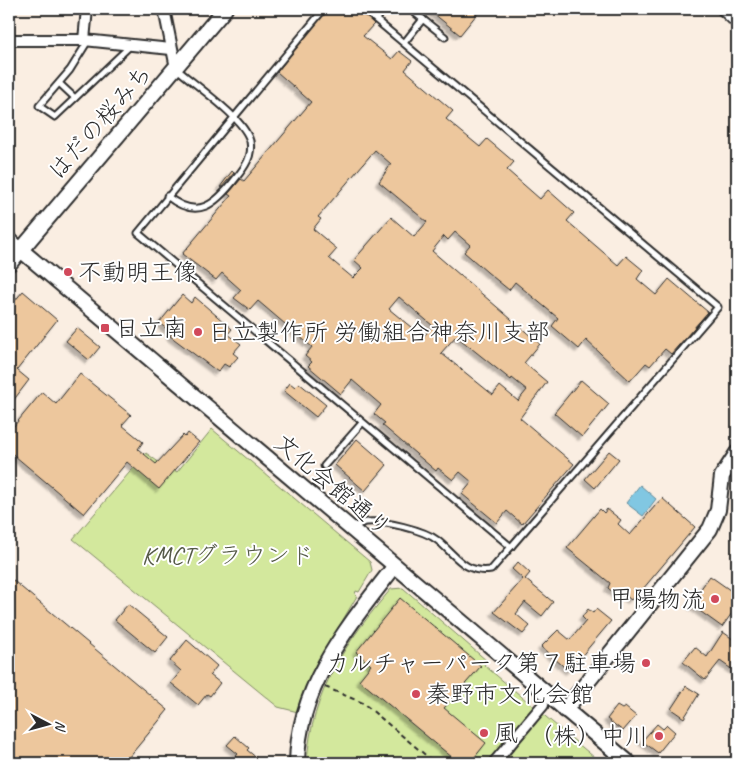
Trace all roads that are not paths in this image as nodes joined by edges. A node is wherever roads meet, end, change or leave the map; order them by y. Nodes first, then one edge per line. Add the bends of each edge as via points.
1 (87, 9) edge
2 (164, 9) edge
3 (225, 9) edge
4 (324, 9) edge
5 (363, 9) edge
6 (384, 9) edge
7 (410, 9) edge
8 (722, 9) edge
9 (376, 19) junction
10 (423, 20) junction
11 (737, 23) edge
12 (445, 37) dead end
13 (9, 40) edge
14 (86, 41) junction
15 (404, 43) junction
16 (131, 44) junction
17 (171, 49) junction
18 (176, 68) junction
19 (59, 83) junction
20 (75, 98) junction
21 (232, 116) junction
22 (168, 196) junction
23 (9, 240) edge
24 (20, 250) junction
25 (9, 264) edge
26 (362, 422) junction
27 (737, 453) edge
28 (324, 466) dead end
29 (350, 528) junction
30 (511, 547) junction
31 (394, 566) junction
32 (543, 705) dead end
33 (565, 710) junction
34 (297, 763) edge
35 (494, 763) edge
36 (629, 763) edge

1 - 14 street
2 - 17 street
3 - 18 street, はだの桜みち
4 - 21 lane
5 - 9 lane
6 - 9 lane
7 - 10 lane
8 - 11 street
9 - 15 lane
10 - 12 lane
10 - 15 lane
13 - 14 street
14 - 16 street
14 - 19 lane
15 - 30 lane via 718,307
16 - 17 street
16 - 20 lane
17 - 18 street
18 - 21 lane
18 - 24 street, はだの桜みち
19 - 20 lane
19 - 20 lane via 39,106 55,117
21 - 22 lane
21 - 22 lane via 250,140 249,158 221,198 193,209 177,204
22 - 26 lane via 138,232
23 - 24 street, 文化会館通り
24 - 25 street, はだの桜みち
24 - 29 street, 文化会館通り
26 - 28 lane
26 - 30 lane
27 - 33 street via 722,476 718,510 710,529
29 - 30 lane via 367,522 411,528 436,539 468,568 479,572 497,565
29 - 31 street, 文化会館通り
31 - 33 street, 文化会館通り
31 - 34 street via 340,636 313,688 301,724
32 - 35 street
33 - 36 street, 文化会館通り

